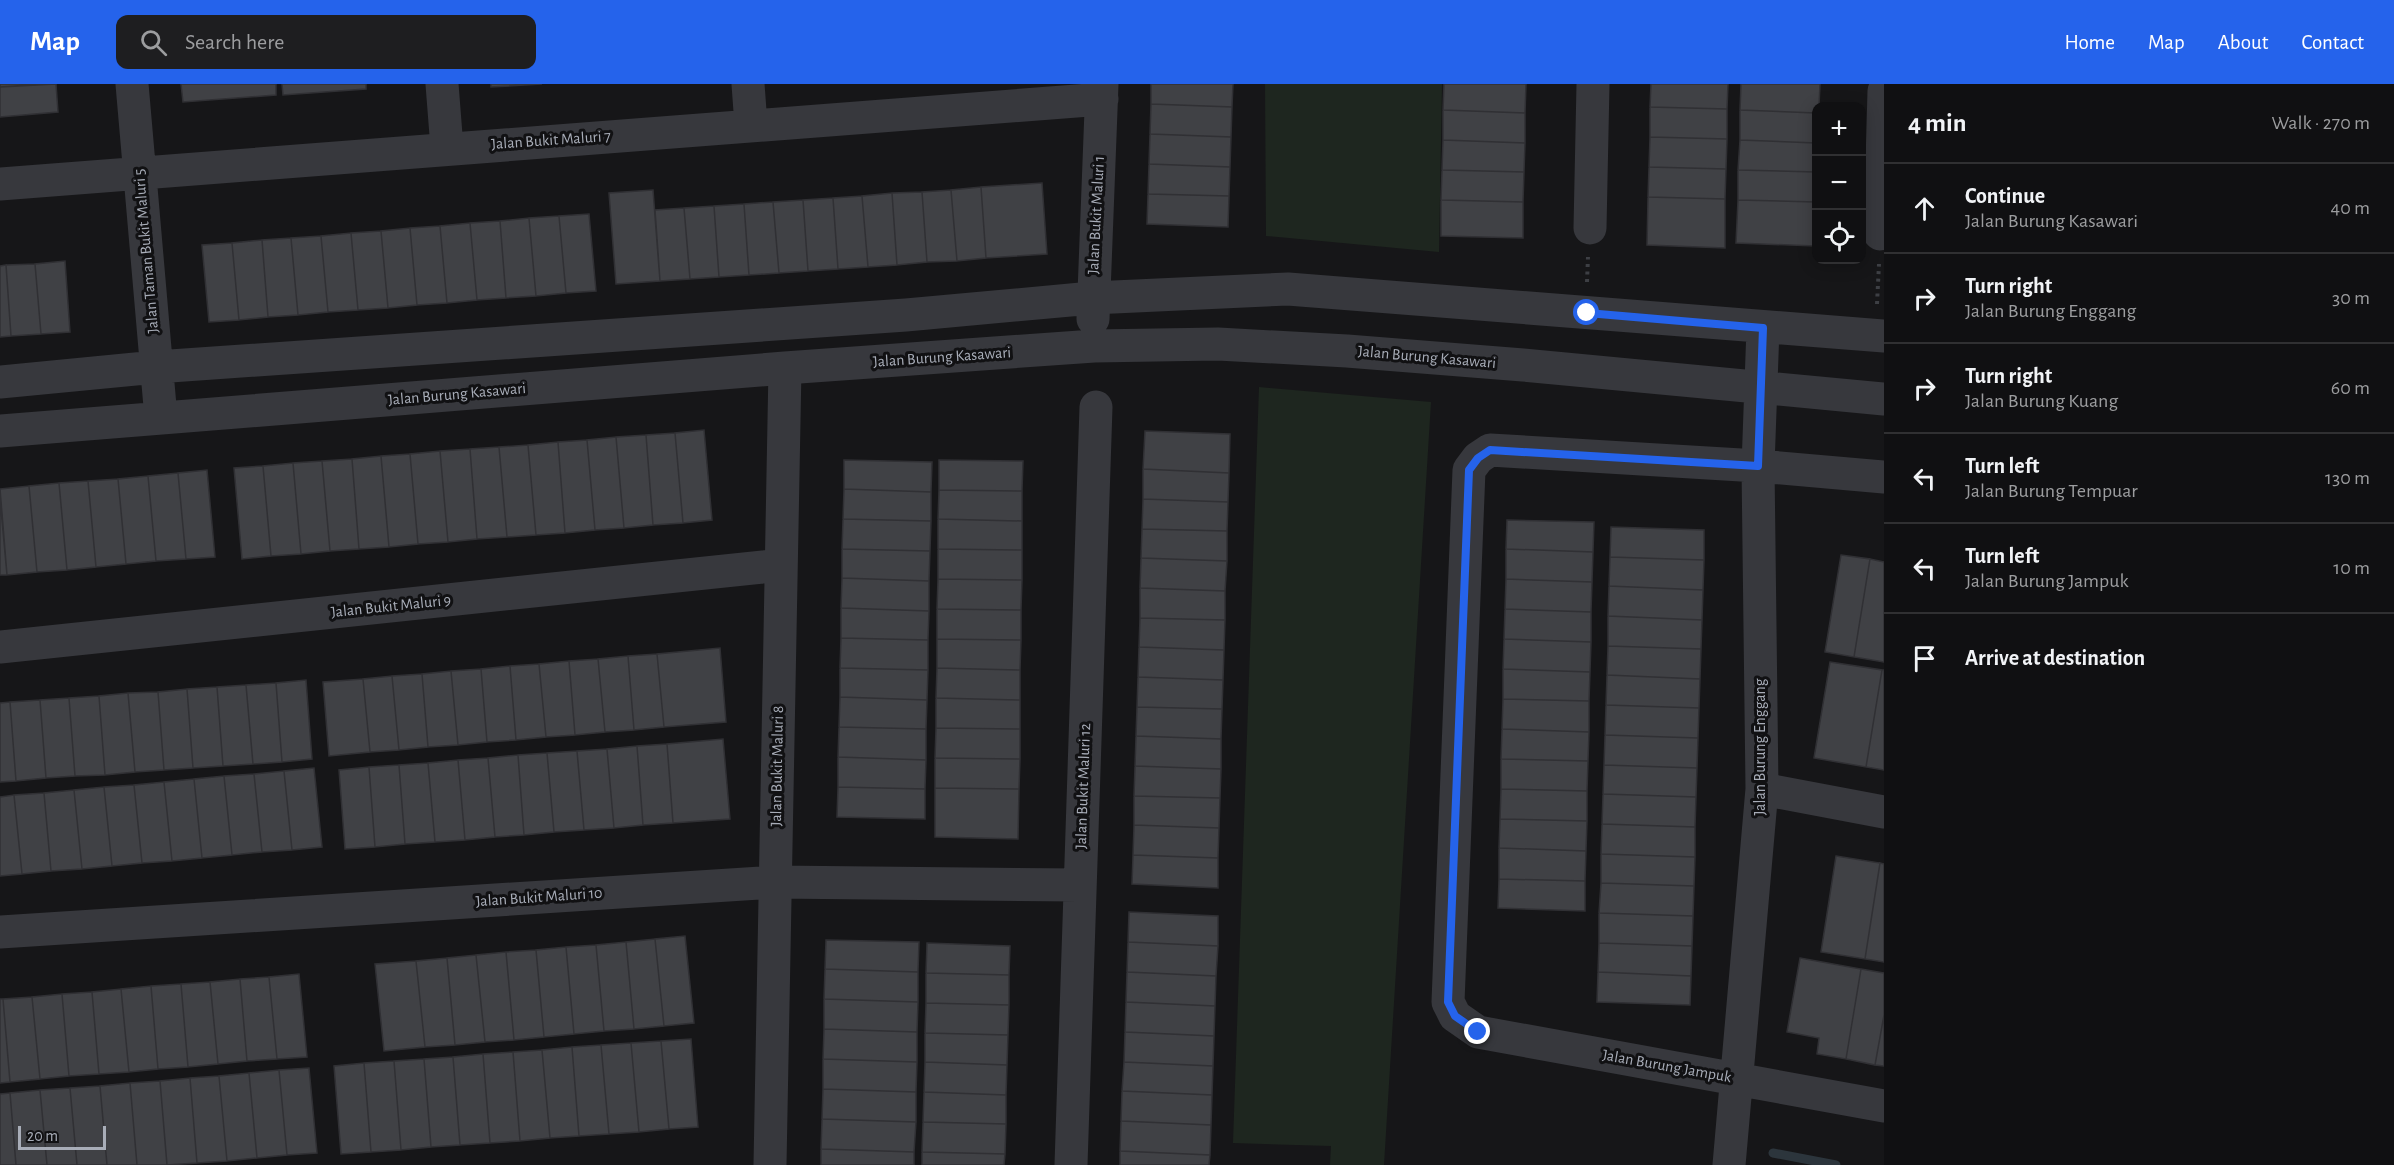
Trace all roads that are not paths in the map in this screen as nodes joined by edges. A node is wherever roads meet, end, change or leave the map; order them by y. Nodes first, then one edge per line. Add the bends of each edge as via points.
1 (132, 84) edge
2 (442, 84) edge
3 (748, 84) edge
4 (1593, 84) edge
5 (1884, 91) edge
6 (1102, 92) edge
7 (751, 125) junction
8 (447, 148) junction
9 (139, 174) junction
10 (0, 184) edge
11 (1590, 228) dead end
12 (1880, 234) road end
13 (1092, 298) junction
14 (1763, 328) junction
15 (1880, 335) edge
16 (1094, 346) junction
17 (156, 368) junction
18 (785, 368) junction
19 (0, 382) edge
20 (1760, 389) junction
21 (1884, 399) edge
22 (1096, 407) dead end
23 (161, 418) junction
24 (0, 431) edge
25 (1758, 466) junction
26 (1884, 477) edge
27 (781, 565) junction
28 (0, 647) edge
29 (1762, 789) junction
30 (1884, 812) edge
31 (775, 882) junction
32 (1079, 885) junction
33 (0, 932) edge
34 (1737, 1078) junction
35 (1884, 1106) edge
36 (770, 1165) edge
37 (1071, 1165) edge
38 (1729, 1165) edge

1 - 9 street, Jalan Taman Bukit Maluri 5
2 - 8 street
3 - 7 street
4 - 11 street
5 - 12 street
6 - 7 street, Jalan Bukit Maluri 7
6 - 13 street, Jalan Bukit Maluri 1
7 - 8 street, Jalan Bukit Maluri 7
8 - 9 street, Jalan Bukit Maluri 7
9 - 10 street, Jalan Bukit Maluri 7
9 - 17 street, Jalan Taman Bukit Maluri 5
13 - 14 street via 1288,289
13 - 16 street, Jalan Bukit Maluri 1
13 - 17 street via 906,315
14 - 15 street
14 - 20 street, Jalan Burung Enggang
16 - 18 street, Jalan Burung Kasawari
16 - 20 street, Jalan Burung Kasawari via 1218,344 1347,351
17 - 19 street
17 - 23 street, Jalan Taman Bukit Maluri 5
18 - 23 street, Jalan Burung Kasawari
18 - 27 street, Jalan Bukit Maluri 8
20 - 21 street, Jalan Burung Kasawari
20 - 25 street, Jalan Burung Enggang
22 - 32 street, Jalan Bukit Maluri 12
23 - 24 street, Jalan Burung Kasawari
25 - 26 street
25 - 29 street, Jalan Burung Enggang
25 - 34 street, Jalan Burung Jampuk via 1490,450 1469,470 1448,1002 1455,1016 1478,1032
27 - 28 street, Jalan Bukit Maluri 9
27 - 31 street, Jalan Bukit Maluri 8
29 - 30 street
29 - 34 street, Jalan Burung Enggang
31 - 32 street, Jalan Bukit Maluri 10
31 - 33 street, Jalan Bukit Maluri 10
31 - 36 street, Jalan Bukit Maluri 8
32 - 37 street, Jalan Bukit Maluri 12
34 - 35 street, Jalan Burung Jampuk
34 - 38 street, Jalan Burung Enggang

